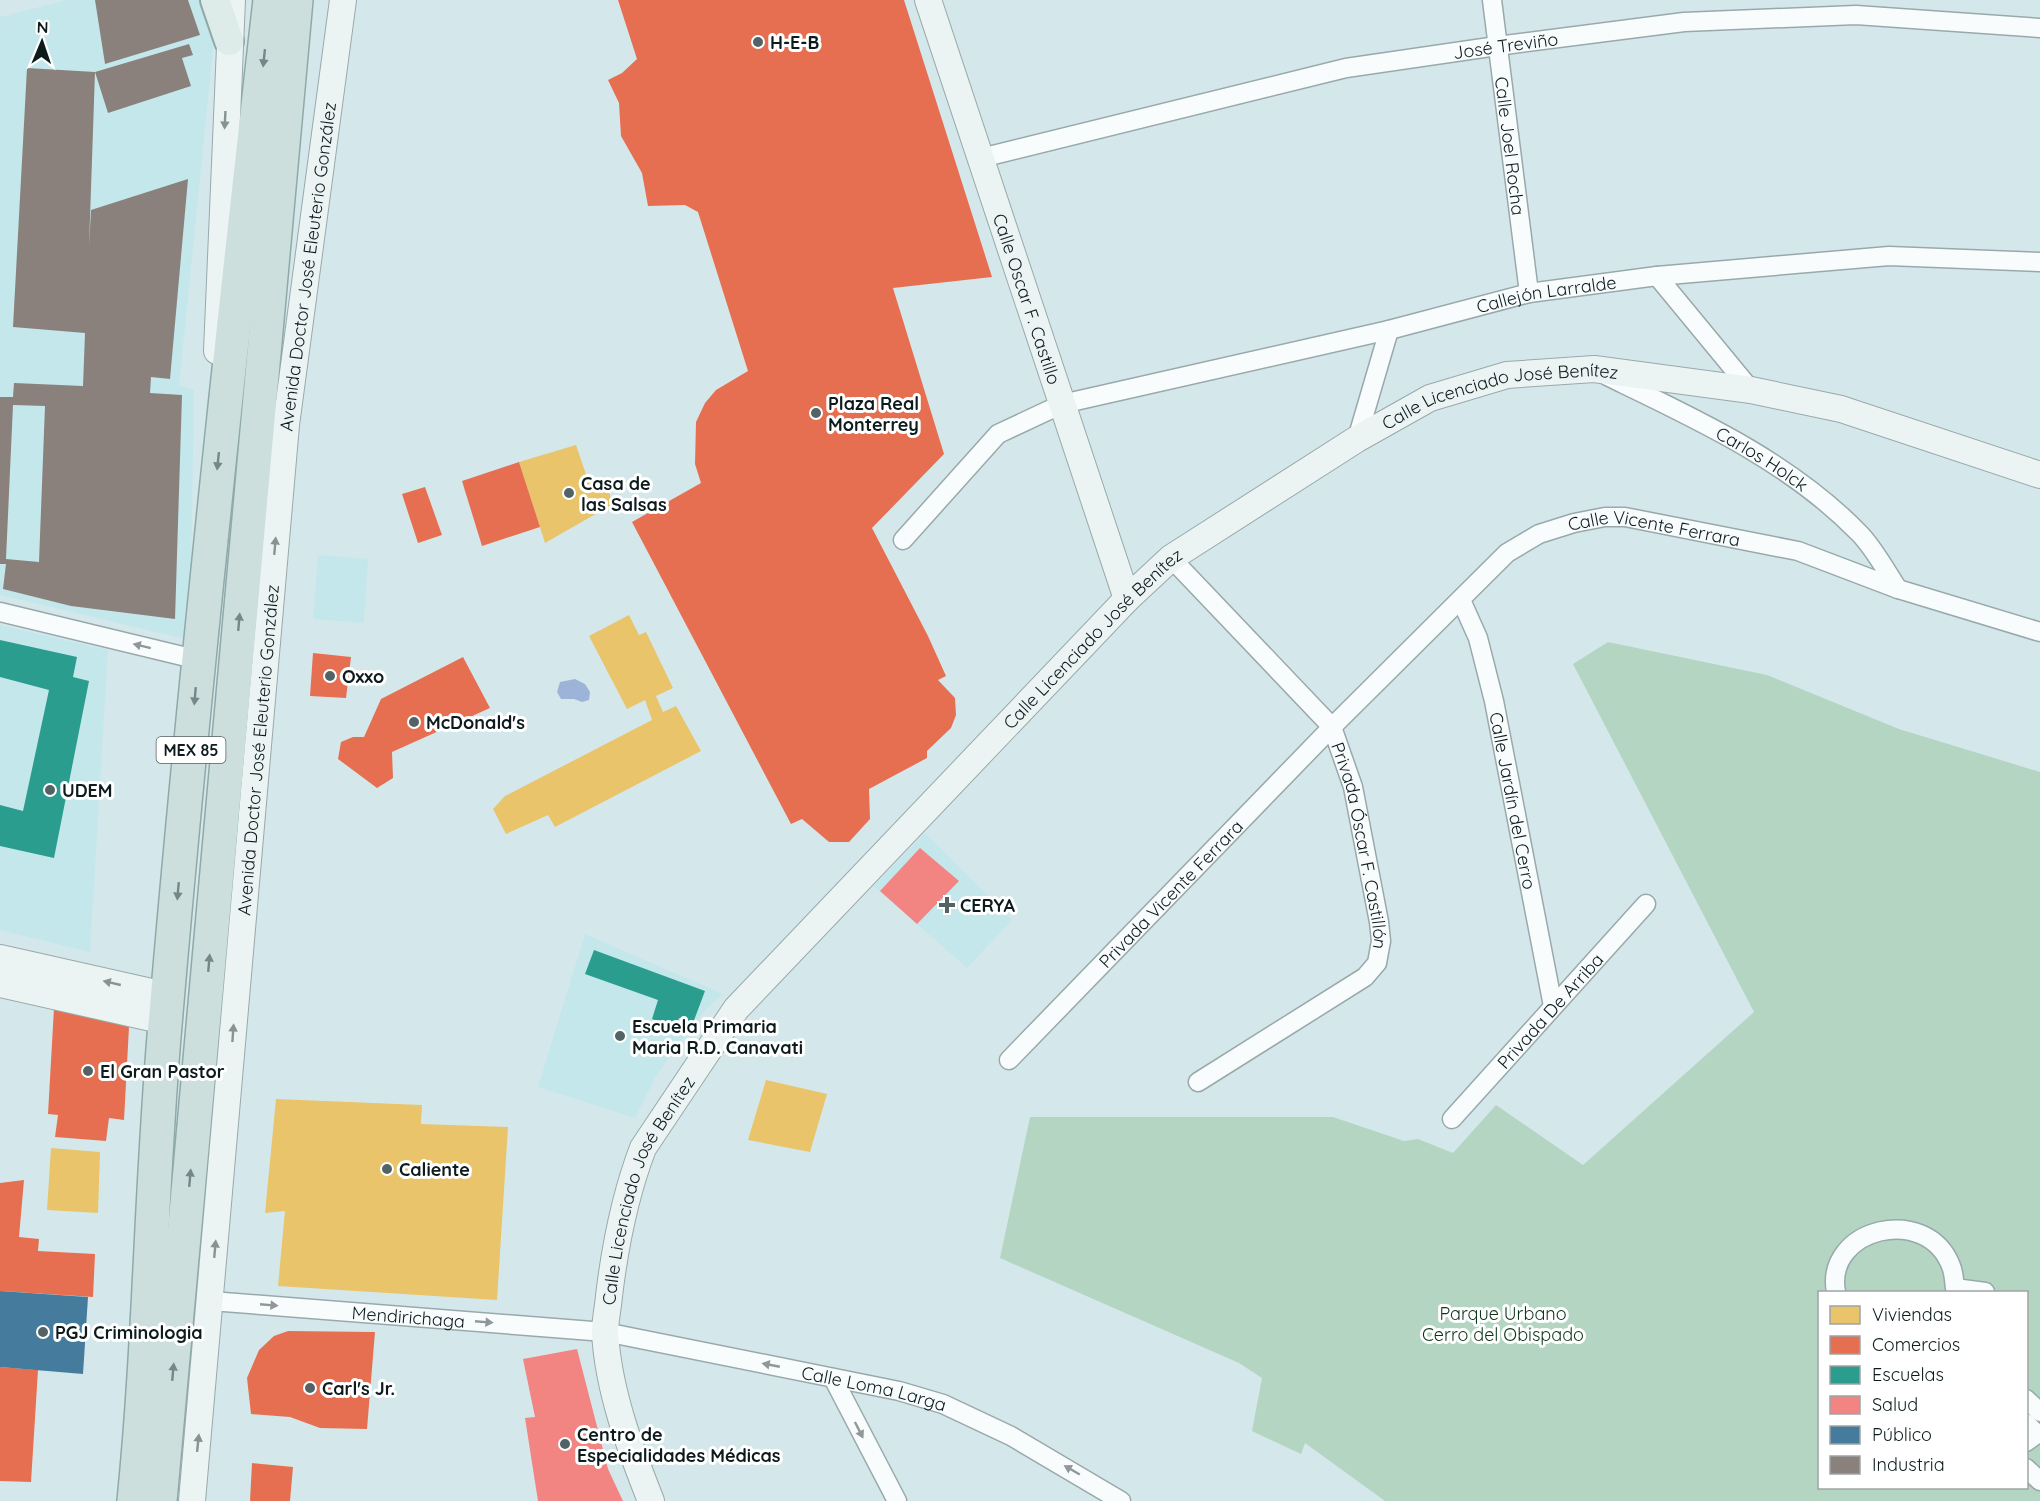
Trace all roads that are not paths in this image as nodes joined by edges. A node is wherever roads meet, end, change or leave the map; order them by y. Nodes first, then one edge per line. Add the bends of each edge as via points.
1 (215, 0) edge
2 (232, 0) edge
3 (270, 0) edge
4 (296, 0) edge
5 (343, 0) edge
6 (928, 0) edge
7 (1492, 0) edge
8 (2040, 28) edge
9 (229, 41) junction
10 (1497, 46) junction
11 (981, 158) junction
12 (2040, 262) edge
13 (1657, 276) junction
14 (1529, 293) junction
15 (1389, 330) junction
16 (1594, 369) junction
17 (1751, 390) junction
18 (1062, 404) junction
19 (223, 419) junction
20 (1357, 439) junction
21 (2038, 466) edge
22 (903, 540) dead end
23 (1171, 558) junction
24 (1898, 589) junction
25 (1127, 599) junction
26 (1461, 600) junction
27 (0, 612) edge
28 (2040, 632) edge
29 (199, 660) junction
30 (1332, 727) junction
31 (1646, 904) dead end
32 (0, 958) edge
33 (0, 984) edge
34 (1553, 1006) junction
35 (167, 1009) junction
36 (1009, 1060) dead end
37 (1198, 1082) dead end
38 (1452, 1119) dead end
39 (1836, 1291) edge
40 (1973, 1291) edge
41 (211, 1300) junction
42 (605, 1332) junction
43 (833, 1378) junction
44 (2028, 1401) edge
45 (2040, 1412) edge
46 (2028, 1425) edge
47 (2028, 1441) edge
48 (2028, 1470) edge
49 (2040, 1481) edge
50 (134, 1501) edge
51 (160, 1501) edge
52 (192, 1501) edge
53 (651, 1501) edge
54 (897, 1501) edge
55 (1121, 1501) edge

1 - 9 main road
2 - 9 street
3 -> 19 highway, MEX 85
51 -> 4 highway, Avenida Doctor José Eleuterio González / MEX 85
41 -> 5 street, Avenida Doctor José Eleuterio González via 286,425
6 - 11 street, Calle Oscar F. Castillo
7 - 10 street, Calle Joel Rocha
8 - 10 street, José Treviño via 1856,15 1684,22
9 -> 19 street via 216,385
10 - 11 street, José Treviño via 1346,68
10 - 14 street, Calle Joel Rocha
11 - 18 street, Calle Oscar F. Castillo
12 - 13 street, Callejón Larralde via 1889,256
13 - 14 street, Callejón Larralde
13 - 17 street
14 - 15 street, Callejón Larralde
15 - 18 street, Callejón Larralde
15 - 20 street
16 - 17 street, Calle Licenciado José Benítez
16 - 20 street, Calle Licenciado José Benítez via 1507,375 1441,394
16 - 24 street, Carlos Holck via 1712,426 1814,491 1861,534
17 - 21 street, Calle Licenciado José Benítez via 1841,409
18 - 22 street, Callejón Larralde via 998,434
18 - 25 street, Calle Oscar F. Castillo
19 -> 29 highway, MEX 85
20 - 23 street, Calle Licenciado José Benítez
23 - 25 street, Calle Licenciado José Benítez
23 - 30 street
24 - 26 street, Calle Vicente Ferrara via 1798,551 1624,517 1605,517 1539,534 1507,553
24 - 28 street, Calle Vicente Ferrara
25 - 42 street, Calle Licenciado José Benítez via 736,1009 643,1148 631,1182 613,1264
26 - 30 street, Calle Vicente Ferrara
26 - 34 street, Calle Jardín del Cerro via 1478,638 1494,701
29 -> 27 street
29 -> 35 highway, MEX 85
30 - 36 street, Privada Vicente Ferrara
30 - 37 street, Privada Óscar F. Castillón via 1353,787 1374,889 1381,941 1377,963 1365,977
31 - 34 street, Privada De Arriba
35 -> 32 street
33 - 35 street
34 - 38 street, Privada De Arriba
35 - 50 highway, MEX 85 via 142,1428
39 - 40 street via 1840,1263 1853,1244 1873,1232 1896,1227 1919,1232 1938,1246 1951,1266 1955,1288
41 -> 42 street, Mendirichaga
52 -> 41 street, Avenida Doctor José Eleuterio González
43 -> 42 street, Calle Loma Larga
42 - 53 street, Calle Licenciado José Benítez via 628,1441
43 -> 54 street
55 -> 43 street, Calle Loma Larga via 1011,1436 943,1404
44 - 45 street
46 - 47 street via 2037,1434
48 - 49 street

